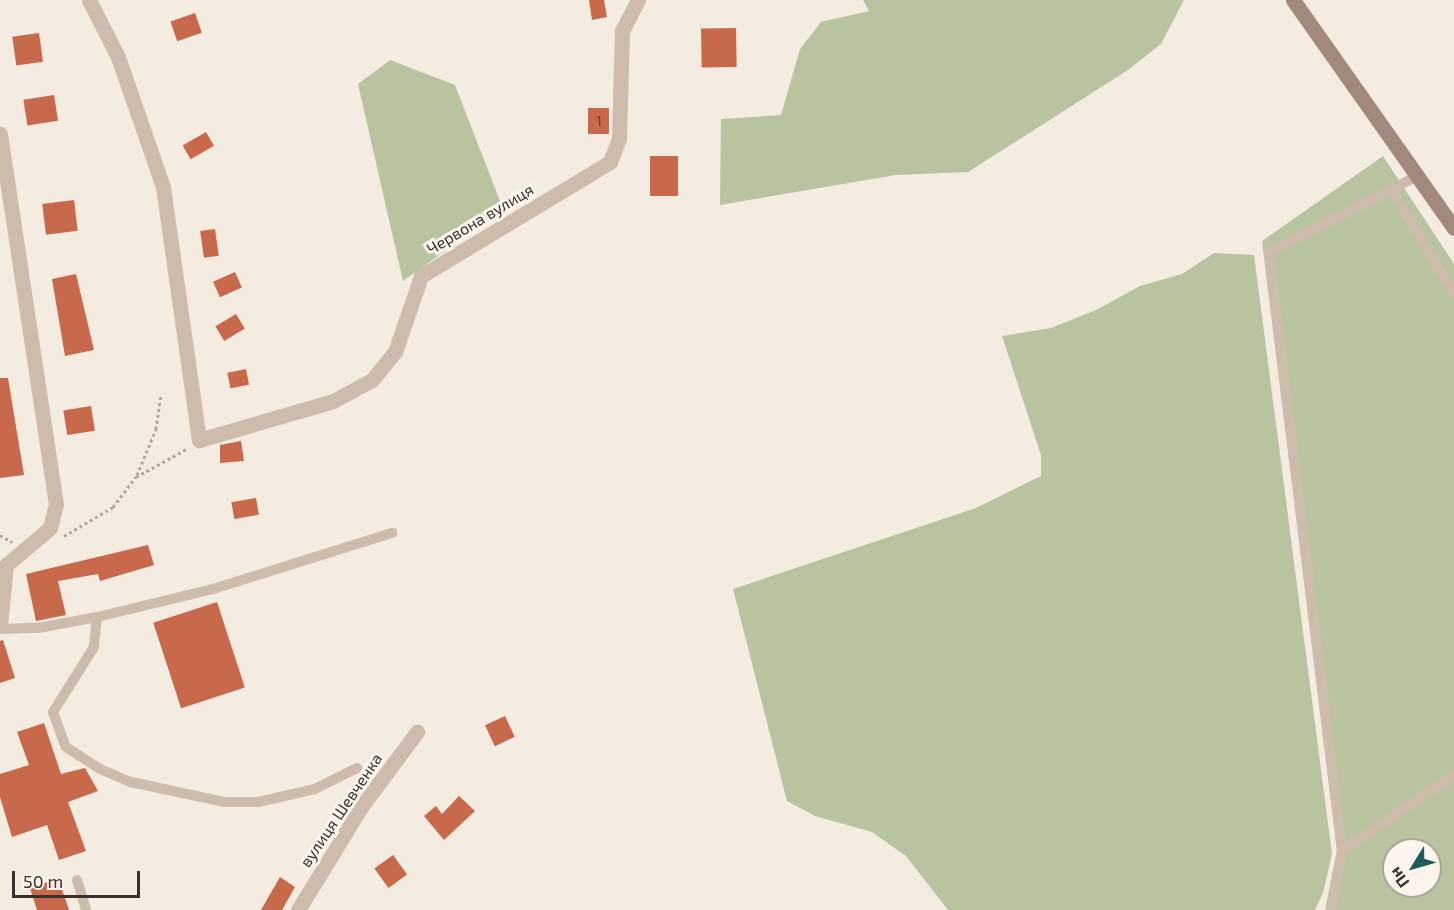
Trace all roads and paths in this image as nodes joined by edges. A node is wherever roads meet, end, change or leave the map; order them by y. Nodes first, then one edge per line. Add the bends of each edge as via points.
1 (89, 0) edge
2 (638, 0) edge
3 (1293, 0) edge
4 (0, 134) edge
5 (1419, 175) junction
6 (1393, 192) junction
7 (1454, 228) edge
8 (1454, 294) edge
9 (161, 393) dead end
10 (199, 440) junction
11 (136, 477) junction
12 (392, 533) dead end
13 (38, 537) junction
14 (97, 617) junction
15 (0, 627) edge
16 (417, 732) dead end
17 (357, 768) dead end
18 (1454, 775) edge
19 (1342, 851) junction
20 (77, 880) dead end
21 (86, 910) edge
22 (298, 910) edge
23 (1331, 910) edge

1 - 10 street via 118,57 163,187
2 - 10 street, Червона вулиця via 622,32 619,138 610,162 421,276 395,352 372,380 333,401
3 - 5 street
4 - 13 street via 56,504 50,528
5 - 6 lane
5 - 7 street
6 - 8 lane
6 - 19 lane via 1269,253
9 - 11 path via 156,429
10 - 11 path
11 - 13 path via 113,507 89,526 64,537
12 - 14 lane via 213,589
13 - 15 street via 6,565
14 - 15 lane via 38,628
14 - 17 lane via 94,647 53,712 66,747 100,769 224,802 258,802 315,789
16 - 22 street, вулиця Шевченка via 361,807
18 - 19 lane
19 - 23 lane
20 - 21 lane

